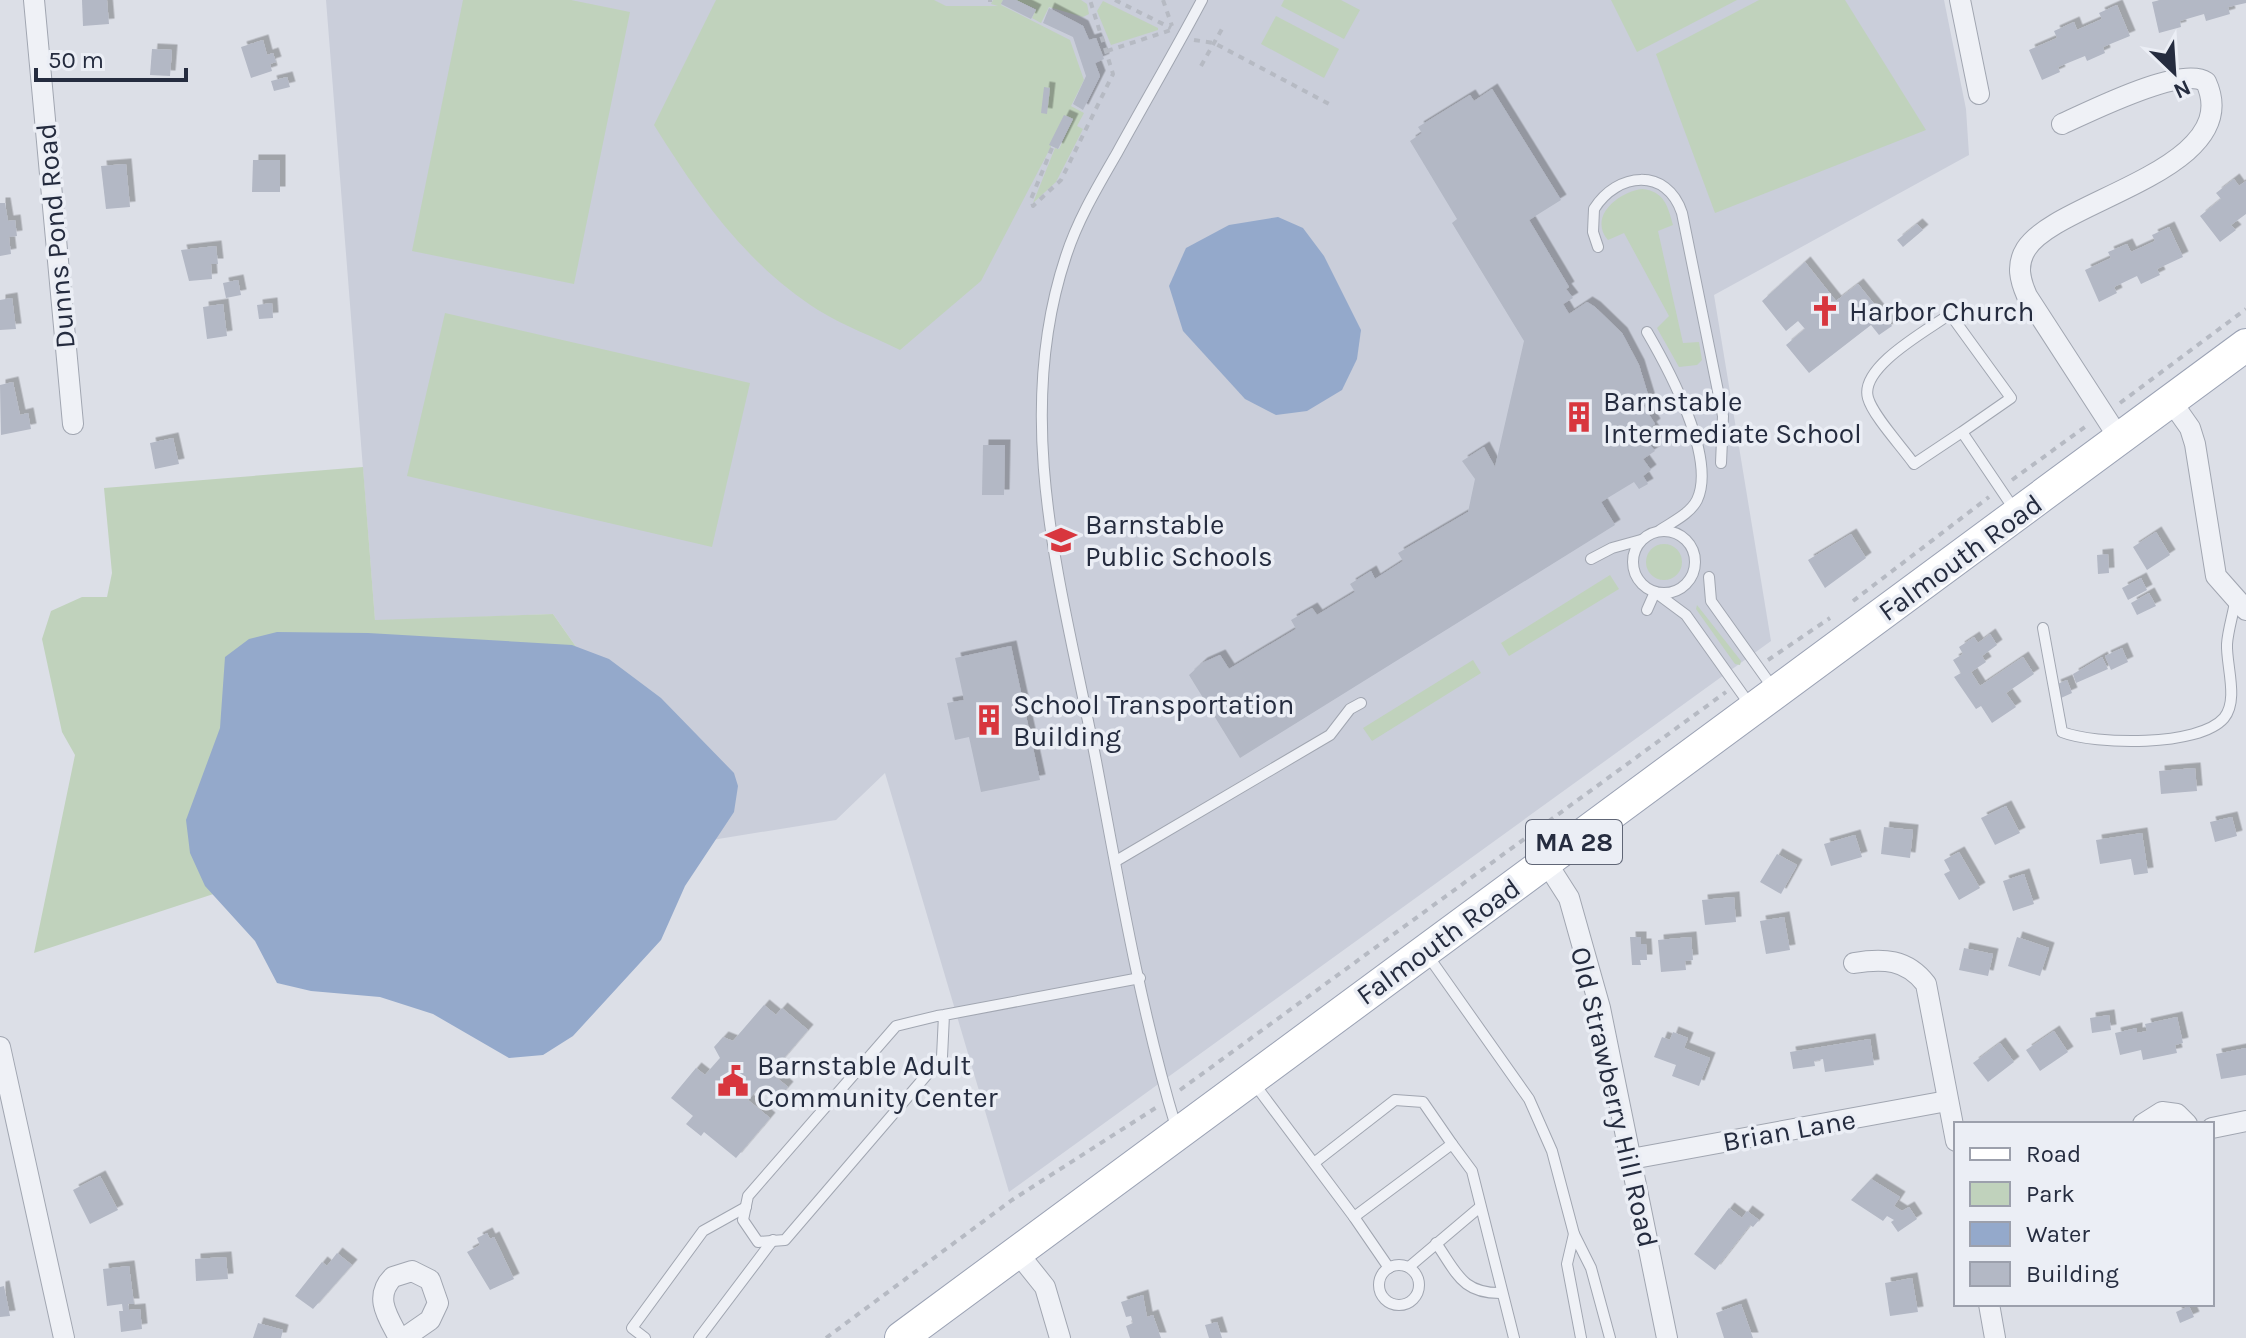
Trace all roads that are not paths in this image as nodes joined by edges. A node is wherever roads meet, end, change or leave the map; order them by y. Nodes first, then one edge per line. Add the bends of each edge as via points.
1 (34, 0) edge
2 (1202, 0) edge
3 (1960, 0) edge
4 (1979, 94) dead end
5 (2062, 124) dead end
6 (1598, 247) dead end
7 (1647, 332) dead end
8 (2246, 345) edge
9 (2171, 401) junction
10 (73, 424) dead end
11 (2112, 426) junction
12 (1962, 432) junction
13 (1721, 463) dead end
14 (2009, 501) junction
15 (1659, 531) junction
16 (1641, 540) junction
17 (1695, 557) junction
18 (1591, 559) dead end
19 (1709, 577) dead end
20 (1708, 589) junction
21 (1655, 592) junction
22 (2241, 606) edge
23 (1647, 610) dead end
24 (2043, 628) dead end
25 (1756, 688) junction
26 (1361, 703) dead end
27 (1116, 861) junction
28 (1546, 862) junction
29 (1424, 952) junction
30 (1854, 963) dead end
31 (1140, 978) junction
32 (944, 1015) junction
33 (0, 1047) edge
34 (1251, 1081) junction
35 (1947, 1101) junction
36 (2246, 1121) edge
37 (2146, 1122) edge
38 (2185, 1122) edge
39 (2214, 1128) edge
40 (1954, 1132) edge
41 (1178, 1133) junction
42 (1452, 1144) junction
43 (1631, 1159) junction
44 (1314, 1163) junction
45 (746, 1207) junction
46 (1480, 1207) junction
47 (1354, 1217) junction
48 (1574, 1234) junction
49 (773, 1240) junction
50 (1436, 1243) junction
51 (1017, 1252) junction
52 (1409, 1267) junction
53 (1389, 1268) junction
54 (1502, 1293) junction
55 (1989, 1306) edge
56 (64, 1338) edge
57 (645, 1338) edge
58 (699, 1338) edge
59 (901, 1338) edge
60 (1060, 1338) edge
61 (1514, 1338) edge
62 (1581, 1338) edge
63 (1610, 1338) edge
64 (1667, 1338) edge
65 (1995, 1338) edge

1 - 10 street, Dunns Pond Road
2 - 27 lane via 1076,229 1058,283 1043,361 1039,421 1044,491
3 - 4 street
5 - 11 street via 2118,99 2191,77 2206,82 2216,110 2216,129 2201,147 2139,187 2047,230 2026,248 2021,260 2027,296
6 - 13 lane via 1591,220 1614,188 1632,179 1650,179 1674,194 1723,416
7 - 15 lane via 1676,384 1702,466 1694,505
8 - 9 main road, Falmouth Road / MA 28
9 - 11 main road, Falmouth Road / MA 28
9 - 22 street via 2195,444 2216,576
11 - 14 main road, Falmouth Road / MA 28
12 - 12 lane via 1914,464 1868,399 1868,384 1877,368 1950,314 2011,398
12 - 14 lane
14 - 25 main road, Falmouth Road / MA 28
15 - 16 lane
15 - 17 lane via 1679,534
16 - 18 lane
16 - 21 lane via 1633,570
17 - 20 lane
17 - 21 lane via 1685,585 1677,591
19 - 20 lane
20 - 25 lane
21 - 23 lane
21 - 25 lane via 1686,615
22 - 24 lane via 2227,643 2230,702 2224,718 2207,728 2138,743 2089,740 2062,732
25 - 28 main road, Falmouth Road / MA 28
26 - 27 lane via 1330,735
27 - 31 lane
28 - 29 main road, Falmouth Road / MA 28
28 - 43 street, Old Strawberry Hill Road via 1569,898 1600,1008
29 - 34 main road, Falmouth Road / MA 28
29 - 48 lane via 1529,1099 1555,1162
30 - 35 street via 1900,963 1926,984
31 - 32 lane
31 - 41 lane
32 - 45 lane via 896,1026 748,1196
32 - 49 lane via 942,1057 785,1240
33 - 56 street
34 - 41 main road, Falmouth Road / MA 28
34 - 44 lane
35 - 40 street
35 - 43 street, Brian Lane
36 - 39 street
37 - 38 street via 2162,1112 2177,1114
41 - 51 main road, Falmouth Road / MA 28
42 - 44 lane via 1423,1102 1395,1100
42 - 46 lane via 1472,1171
42 - 47 lane
43 - 64 street, Old Strawberry Hill Road
44 - 47 lane
45 - 49 lane via 743,1220 758,1242
45 - 57 lane via 703,1231 632,1328
46 - 50 lane
46 - 54 lane
47 - 53 lane
48 - 62 lane via 1567,1264
48 - 63 lane via 1591,1268
49 - 58 lane
50 - 52 lane
50 - 54 lane via 1468,1287
51 - 59 main road, Falmouth Road / MA 28
51 - 60 street via 1045,1287
52 - 53 lane
52 - 53 lane via 1419,1288 1412,1300 1400,1305 1380,1291
54 - 61 lane
55 - 65 street

